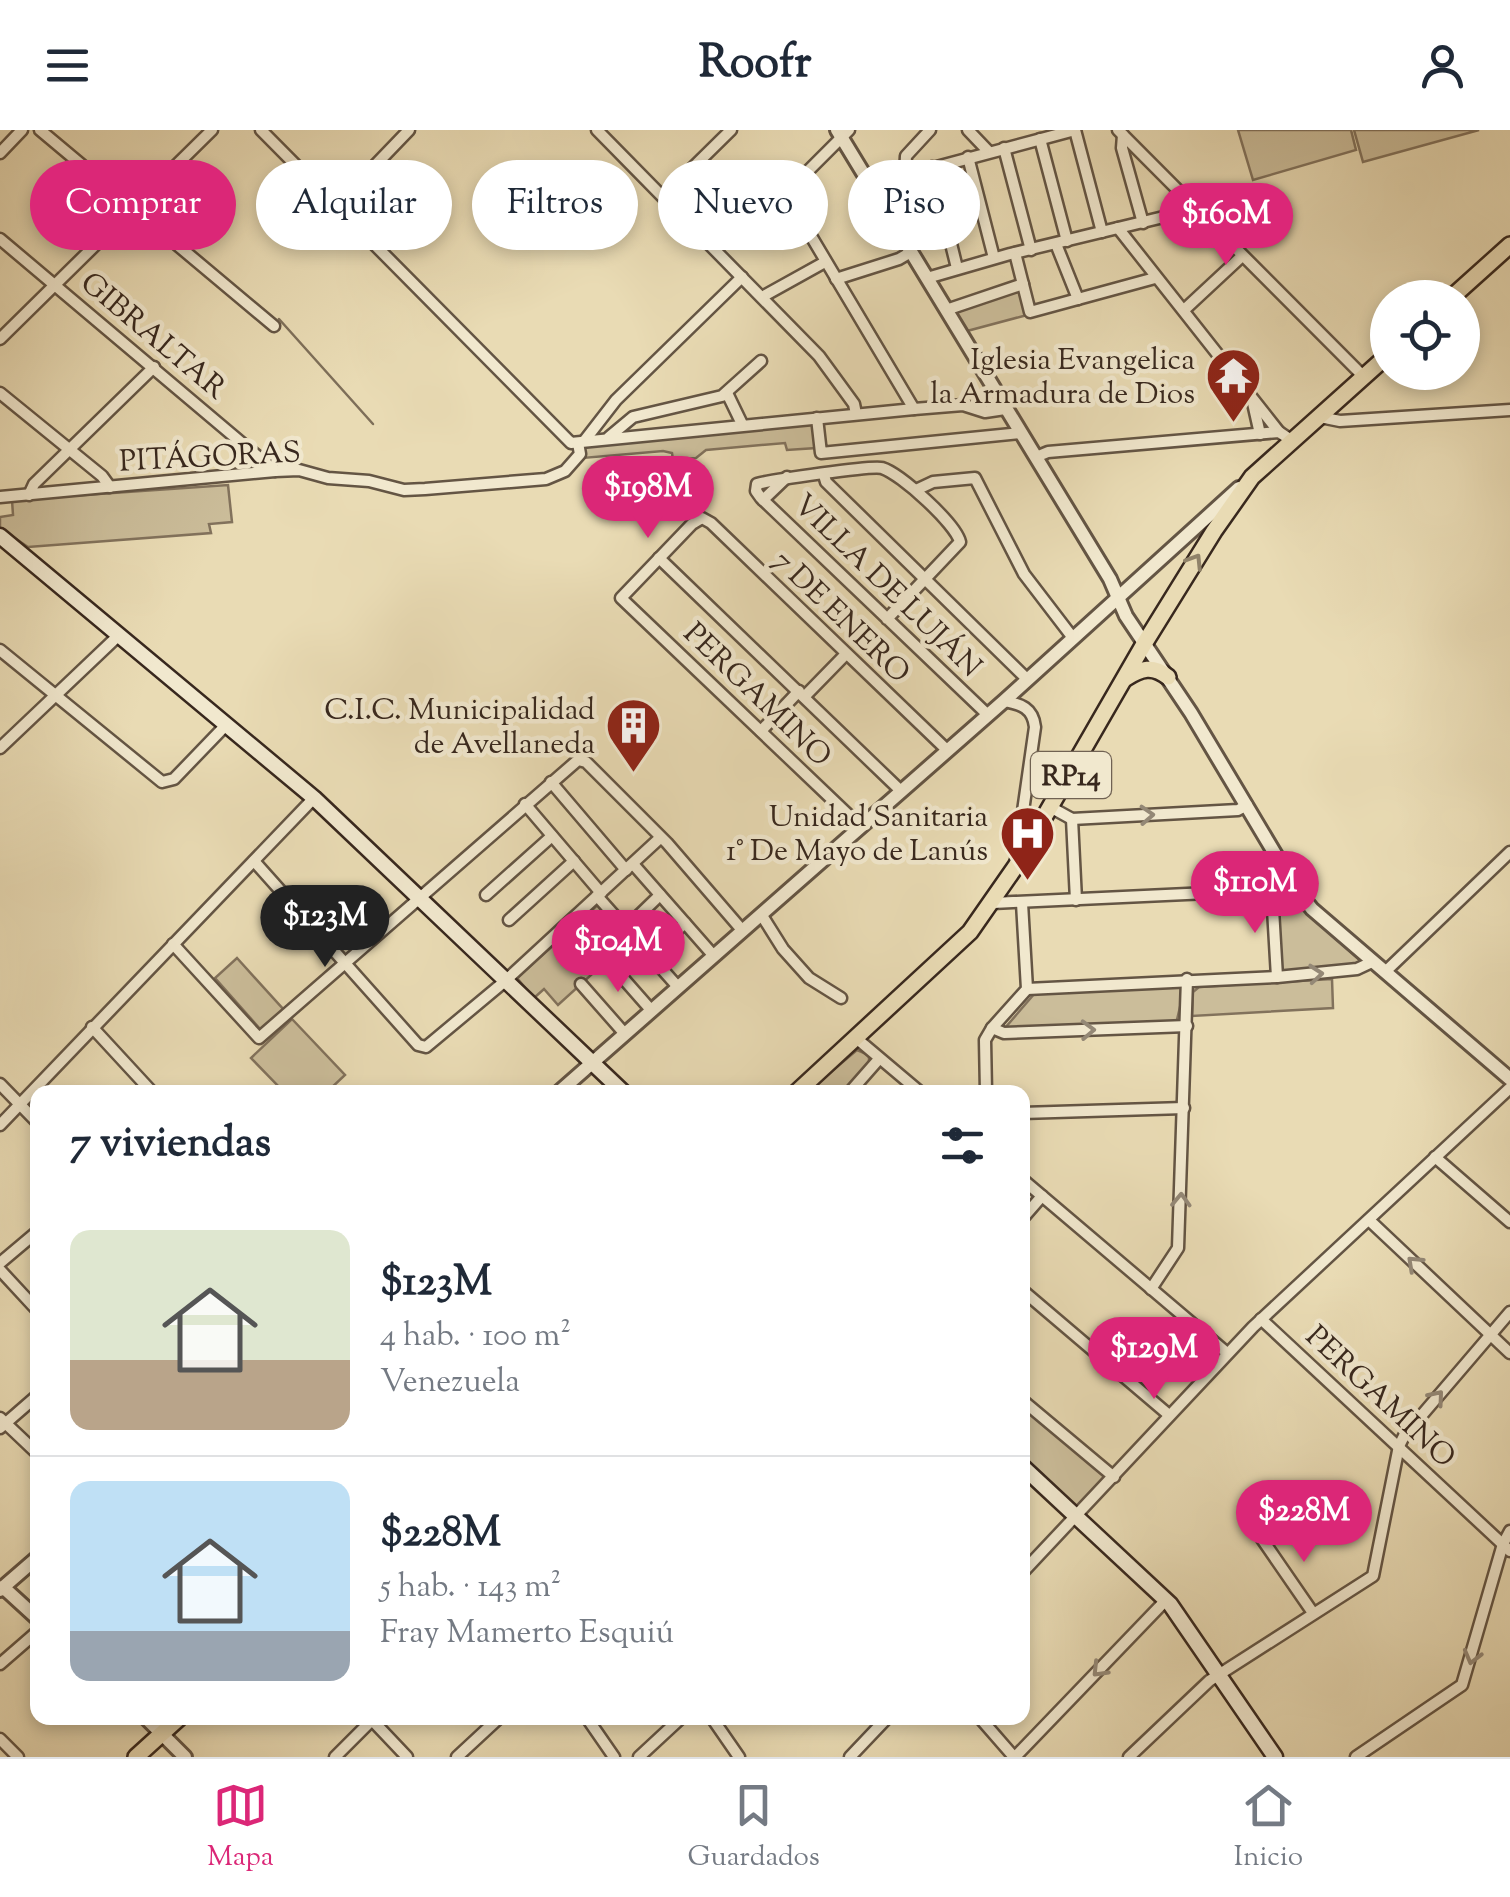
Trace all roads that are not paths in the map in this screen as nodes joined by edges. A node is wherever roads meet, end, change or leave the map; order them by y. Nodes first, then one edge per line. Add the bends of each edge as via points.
1 (22, 130) edge
2 (40, 130) edge
3 (212, 130) edge
4 (261, 130) edge
5 (410, 130) edge
6 (731, 130) edge
7 (930, 130) edge
8 (968, 130) edge
9 (1075, 130) edge
10 (604, 132) edge
11 (842, 132) edge
12 (1120, 132) edge
13 (1040, 139) junction
14 (1004, 148) junction
15 (0, 152) edge
16 (989, 152) junction
17 (968, 158) junction
18 (75, 160) edge
19 (182, 160) edge
20 (291, 160) edge
21 (381, 160) edge
22 (701, 160) edge
23 (817, 160) edge
24 (856, 160) edge
25 (906, 160) edge
26 (960, 160) edge
27 (658, 190) edge
28 (1192, 204) junction
29 (1142, 222) junction
30 (1118, 228) junction
31 (1102, 232) junction
32 (0, 239) edge
33 (1062, 242) junction
34 (1510, 244) edge
35 (90, 250) edge
36 (182, 250) edge
37 (380, 250) edge
38 (716, 250) edge
39 (817, 250) edge
40 (953, 250) edge
41 (1031, 250) junction
42 (910, 252) joint
43 (1015, 254) junction
44 (1242, 256) junction
45 (994, 258) junction
46 (824, 262) junction
47 (957, 268) junction
48 (742, 278) junction
49 (927, 278) junction
50 (1155, 278) junction
51 (836, 279) junction
52 (1471, 280) edge
53 (1023, 284) junction
54 (55, 285) junction
55 (762, 296) junction
56 (1078, 299) junction
57 (946, 310) junction
58 (1184, 310) junction
59 (274, 326) dead end
60 (0, 338) edge
61 (762, 361) dead end
62 (154, 367) junction
63 (1370, 371) edge
64 (1364, 376) junction
65 (726, 392) junction
66 (0, 394) edge
67 (1252, 398) junction
68 (914, 409) junction
69 (1004, 409) junction
70 (1510, 410) edge
71 (856, 414) junction
72 (1320, 416) junction
73 (817, 418) junction
74 (742, 424) junction
75 (1020, 433) junction
76 (1260, 434) junction
77 (1286, 436) junction
78 (609, 437) junction
79 (582, 442) junction
80 (68, 449) junction
81 (1036, 456) junction
82 (275, 471) junction
83 (824, 475) junction
84 (1252, 476) junction
85 (110, 487) junction
86 (916, 490) junction
87 (30, 495) junction
88 (0, 497) edge
89 (3, 542) edge
90 (659, 558) junction
91 (926, 579) junction
92 (1118, 598) junction
93 (886, 619) junction
94 (119, 636) junction
95 (1073, 638) junction
96 (1144, 644) junction
97 (0, 650) edge
98 (845, 655) junction
99 (1168, 677) junction
100 (1126, 678) junction
101 (1027, 679) junction
102 (802, 693) junction
103 (55, 696) junction
104 (1004, 700) junction
105 (988, 715) junction
106 (226, 725) junction
107 (760, 731) junction
108 (0, 748) edge
109 (947, 750) junction
110 (551, 782) junction
111 (900, 790) junction
112 (314, 798) junction
113 (525, 804) junction
114 (1248, 806) junction
115 (1052, 808) junction
116 (1072, 819) junction
117 (860, 826) junction
118 (552, 836) junction
119 (660, 838) junction
120 (1510, 852) edge
121 (254, 861) junction
122 (574, 861) junction
123 (1016, 866) junction
124 (629, 867) junction
125 (1296, 889) junction
126 (1272, 892) junction
127 (599, 894) junction
128 (486, 895) dead end
129 (660, 895) junction
130 (418, 898) junction
131 (1076, 900) junction
132 (992, 903) junction
133 (1022, 903) junction
134 (761, 914) junction
135 (509, 920) dead end
136 (685, 923) junction
137 (626, 928) junction
138 (742, 930) junction
139 (174, 944) junction
140 (650, 955) junction
141 (713, 955) junction
142 (608, 960) dead end
143 (1372, 962) junction
144 (346, 963) junction
145 (1384, 972) junction
146 (1277, 977) junction
147 (1187, 980) junction
148 (504, 982) junction
149 (582, 984) dead end
150 (678, 987) junction
151 (1027, 989) junction
152 (841, 998) dead end
153 (652, 1010) junction
154 (1187, 1026) junction
155 (92, 1028) junction
156 (992, 1028) junction
157 (625, 1034) junction
158 (856, 1038) junction
159 (879, 1059) junction
160 (591, 1064) junction
161 (1510, 1080) edge
162 (0, 1084) edge
163 (38, 1085) edge
164 (145, 1085) edge
165 (567, 1085) edge
166 (615, 1085) edge
167 (805, 1085) edge
168 (856, 1085) edge
169 (911, 1085) edge
170 (986, 1085) edge
171 (1510, 1088) edge
172 (30, 1093) edge
173 (20, 1104) junction
174 (1184, 1108) junction
175 (1030, 1113) edge
176 (30, 1115) edge
177 (0, 1124) edge
178 (1435, 1158) junction
179 (1030, 1186) edge
180 (1042, 1196) junction
181 (1030, 1210) edge
182 (1368, 1220) junction
183 (1510, 1222) edge
184 (30, 1239) edge
185 (0, 1267) edge
186 (1151, 1289) junction
187 (1030, 1297) edge
188 (30, 1303) edge
189 (1510, 1312) edge
190 (1262, 1319) junction
191 (1490, 1335) junction
192 (1227, 1353) junction
193 (1510, 1354) edge
194 (30, 1401) edge
195 (1030, 1407) edge
196 (1169, 1415) junction
197 (2, 1423) edge
198 (1399, 1446) junction
199 (30, 1447) edge
200 (1030, 1473) edge
201 (1114, 1477) junction
202 (1077, 1515) junction
203 (1510, 1531) edge
204 (1262, 1539) dead end
205 (1506, 1547) edge
206 (30, 1563) edge
207 (1030, 1565) edge
208 (1, 1587) edge
209 (1166, 1600) junction
210 (30, 1611) edge
211 (1313, 1613) junction
212 (30, 1638) edge
213 (0, 1664) edge
214 (1219, 1673) junction
215 (154, 1725) edge
216 (170, 1725) edge
217 (367, 1725) edge
218 (378, 1725) edge
219 (491, 1725) edge
220 (592, 1725) edge
221 (674, 1725) edge
222 (717, 1725) edge
223 (880, 1725) edge
224 (986, 1725) edge
225 (162, 1732) junction
226 (0, 1739) edge
227 (18, 1757) edge
228 (136, 1757) edge
229 (184, 1757) edge
230 (335, 1757) edge
231 (406, 1757) edge
232 (457, 1757) edge
233 (614, 1757) edge
234 (639, 1757) edge
235 (739, 1757) edge
236 (850, 1757) edge
237 (1015, 1757) edge
238 (1129, 1757) edge
239 (1274, 1757) edge
240 (1356, 1757) edge

1 - 15 street
2 - 18 street
3 - 19 street
4 - 20 street
5 - 21 street
6 - 22 street
7 - 25 street
8 - 16 street
9 - 13 street
9 - 31 street
10 - 27 street
11 - 23 street
11 - 24 street
12 - 28 street
12 - 29 street
13 - 14 street
13 - 33 street
14 - 16 street
14 - 41 street
16 - 17 street
17 - 26 street
17 - 45 street
28 - 29 street
28 - 44 street
29 - 30 street
30 - 31 street
30 - 50 street
31 - 33 street
32 - 54 street, GIBRALTAR
33 - 41 street
33 - 56 street
34 - 52 main road
35 - 54 street
36 - 59 street
37 - 79 street via 564,436
38 - 48 street
39 - 46 street
40 - 47 street
41 - 43 street
42 - 49 street
42 - 51 street
43 - 45 street
43 - 53 street
44 - 58 street
44 - 64 street
45 - 47 street
46 - 51 street
46 - 55 street
47 - 49 street
48 - 55 street
48 - 79 street
49 - 57 street
50 - 56 street
50 - 58 street
51 - 68 street
53 - 56 street via 1030,312
53 - 57 street
54 - 60 street
54 - 62 street, GIBRALTAR
55 - 71 street via 819,356
57 - 69 street
58 - 67 street
61 - 65 street
62 - 80 street
62 - 82 street, GIBRALTAR
63 - 64 main road, RP14
64 - 72 main road, RP14
65 - 74 street
65 - 78 street via 633,417
66 - 80 street
67 - 76 street
67 - 77 street
68 - 69 street
68 - 71 street
69 - 75 street
70 - 72 street via 1340,421
71 - 73 street
72 - 77 main road, RP14
73 - 74 street
73 - 75 street via 820,452
74 - 78 street
75 - 81 street
76 - 77 street
76 - 81 street
77 - 84 main road, RP14
78 - 79 street
79 - 82 street, PITÁGORAS via 571,467 541,480 404,490
80 - 85 street
80 - 87 street
81 - 92 street
82 - 85 street, PITÁGORAS
83 - 86 street via 885,469
83 - 91 street
83 - 93 street, VILLA DE LUJÁN via 786,477 759,495
84 - 92 street
96 -> 84 main road, RP14
85 - 87 street, PITÁGORAS
86 - 91 street via 961,539
86 - 95 street via 976,478 1024,574
87 - 88 street, PITÁGORAS
89 - 94 main road
90 - 98 street, 7 DE ENERO via 702,518
90 - 102 street
90 - 107 street, PERGAMINO via 621,598
91 - 93 street
91 - 101 street
92 - 95 street
92 - 96 street
93 - 105 street, VILLA DE LUJÁN
94 - 103 street
94 - 106 main road
95 - 101 street
96 - 99 street
96 - 100 main road, RP14
97 - 103 street
98 - 102 street
98 - 109 street, 7 DE ENERO
99 - 100 main road via 1150,668
99 - 114 street
100 - 115 main road, RP14
101 - 104 street
102 - 107 street
102 - 111 street
103 - 106 street via 156,781 168,782
103 - 108 street
104 - 105 street
104 - 123 street via 1028,709 1035,727
105 - 109 street
106 - 112 main road
107 - 117 street, PERGAMINO
109 - 111 street
110 - 113 street
110 - 119 street via 582,760
110 - 124 street
111 - 117 street
112 - 121 street
112 - 130 main road
113 - 118 street
113 - 130 street
116 -> 114 street
114 - 125 street
115 - 116 street
115 - 123 main road, RP14
116 - 131 street
117 - 134 street
118 - 122 street
118 - 128 street
119 - 124 street
119 - 138 street
120 - 145 street
121 - 139 street
121 - 144 street
122 - 127 street
122 - 135 street
123 - 132 main road, RP14
124 - 127 street
124 - 129 street
125 - 126 street
125 - 143 street
126 - 131 street
126 - 146 street
127 - 137 street
127 - 148 street
129 - 136 street
129 - 137 street
130 - 144 street
130 - 148 main road
131 - 133 street
132 - 133 street
132 - 158 main road, RP14 via 958,946
133 - 151 street
134 - 138 street
134 - 152 street via 809,978
136 - 140 street
136 - 141 street
137 - 140 street
138 - 141 street
139 - 144 street via 259,1038
139 - 155 street
140 - 150 street
141 - 150 street
142 - 153 street
143 - 145 street
146 -> 143 street
144 - 148 street via 422,1047
145 - 161 street
146 - 147 street
147 - 151 street
147 - 154 street
148 - 160 main road
149 - 157 street
150 - 153 street
151 - 156 street
153 - 157 street
156 -> 154 street via 1004,1033
154 - 174 street
155 - 163 street
155 - 164 street
156 - 170 street via 984,1046
157 - 160 street
158 - 159 street
158 - 167 main road, RP14
159 - 168 street
159 - 169 street
160 - 165 street
160 - 166 main road
162 - 173 street
171 - 178 street
172 - 173 street
173 - 176 street
173 - 177 street
174 - 175 street
186 -> 174 street via 1178,1248
178 - 182 street
178 - 183 street
179 - 180 street
180 - 181 street
180 - 186 street
182 - 190 street
191 -> 182 street
184 - 185 street
185 - 188 street
186 - 192 street
187 - 196 street
189 - 191 street
190 - 192 street
190 - 198 street, PERGAMINO
191 - 193 street
198 -> 191 street
192 - 196 street
194 - 197 street
195 - 201 street
196 - 201 street
197 - 199 street
198 - 205 street, PERGAMINO
198 - 211 street via 1373,1576
200 - 202 main road
201 - 202 street
202 - 207 street
202 - 209 main road
203 - 205 street
204 - 211 street
205 -> 240 street via 1462,1686
206 - 208 street
208 - 210 street
209 - 214 main road
209 -> 237 street
211 - 214 street
212 - 213 street
214 - 238 street
214 - 239 main road
215 - 225 street
216 - 225 main road
217 - 230 street
218 - 231 street
219 - 232 street
220 - 233 street
221 - 234 street
222 - 235 street
223 - 236 street
224 - 237 street
225 - 228 main road
225 - 229 street
226 - 227 street

